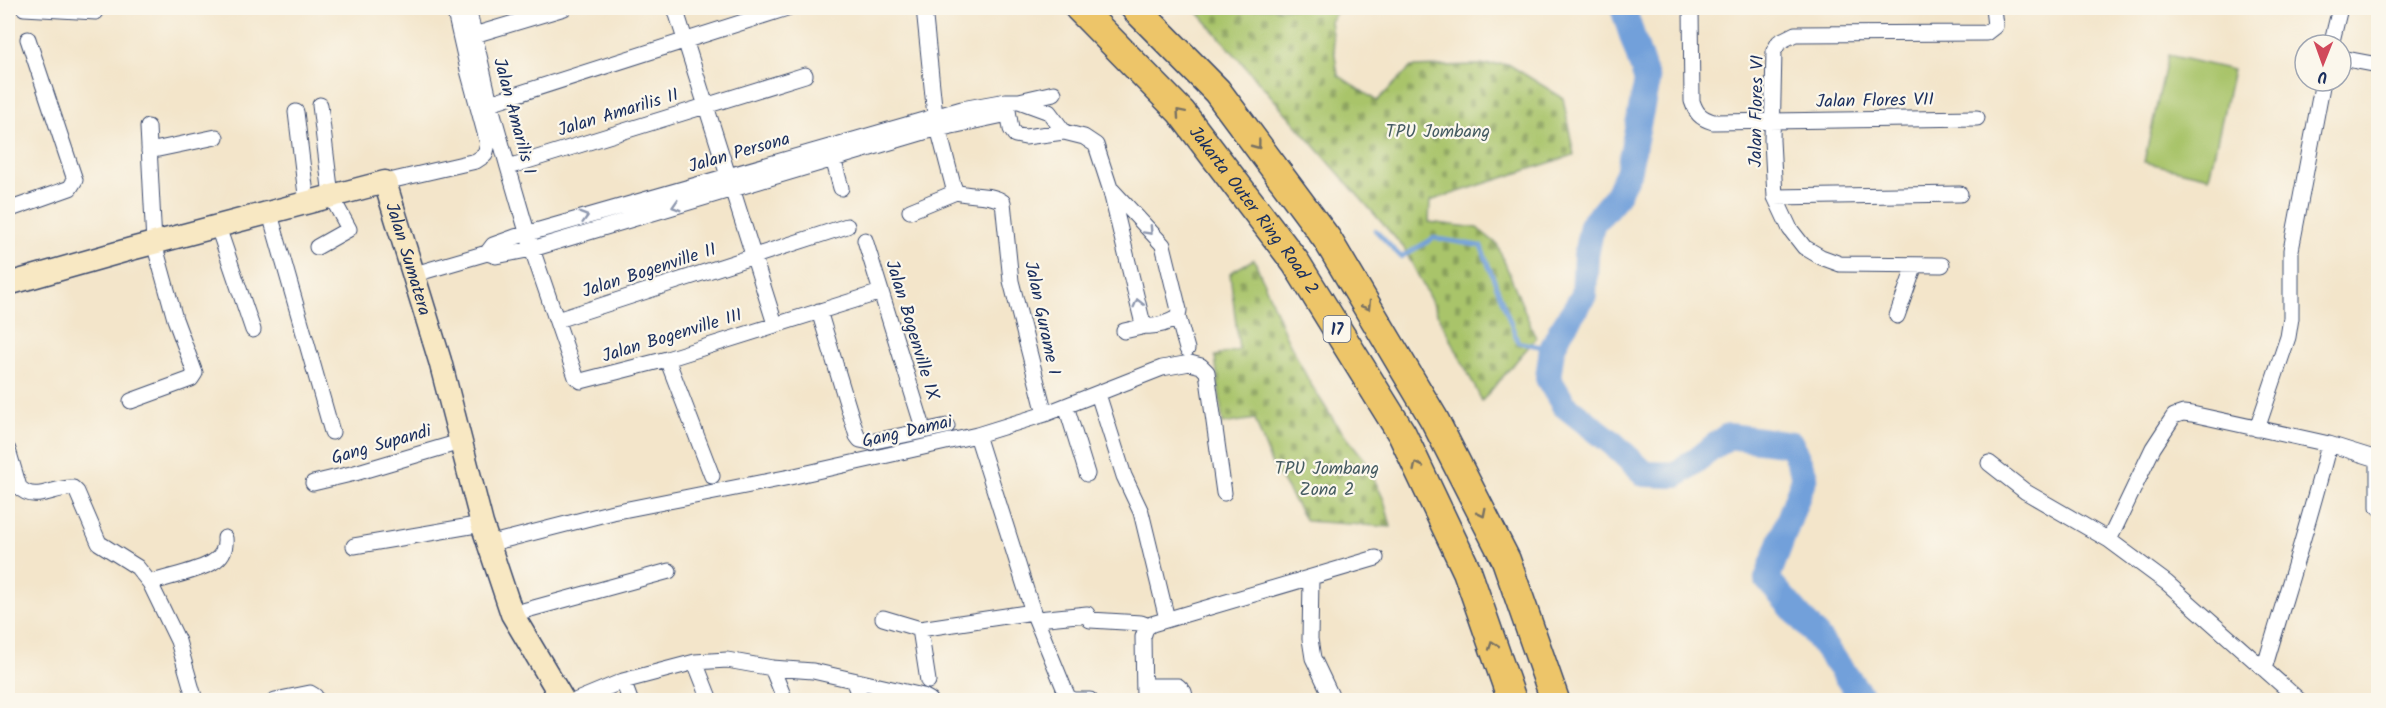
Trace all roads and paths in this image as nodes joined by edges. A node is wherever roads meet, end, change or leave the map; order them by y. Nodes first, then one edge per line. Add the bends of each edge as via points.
1 (24, 8) edge
2 (454, 8) edge
3 (468, 8) edge
4 (564, 8) edge
5 (675, 8) edge
6 (787, 8) edge
7 (924, 8) edge
8 (1079, 8) edge
9 (1135, 8) edge
10 (1691, 8) edge
11 (1993, 8) edge
12 (2340, 8) edge
13 (96, 12) dead end
14 (2334, 33) edge
15 (474, 35) junction
16 (28, 39) dead end
17 (685, 40) junction
18 (2353, 60) edge
19 (2379, 65) edge
20 (805, 75) dead end
21 (1054, 93) dead end
22 (2321, 93) edge
23 (490, 103) junction
24 (320, 105) dead end
25 (1011, 105) junction
26 (706, 106) junction
27 (296, 112) dead end
28 (1977, 118) dead end
29 (1773, 121) junction
30 (936, 122) junction
31 (148, 127) dead end
32 (1064, 132) junction
33 (216, 137) dead end
34 (149, 152) junction
35 (831, 153) junction
36 (508, 167) junction
37 (385, 182) junction
38 (730, 182) junction
39 (842, 188) dead end
40 (1110, 188) junction
41 (956, 192) junction
42 (1960, 194) dead end
43 (331, 196) junction
44 (1775, 197) junction
45 (307, 203) junction
46 (8, 210) edge
47 (910, 211) dead end
48 (270, 214) junction
49 (847, 226) dead end
50 (218, 227) junction
51 (528, 233) junction
52 (864, 240) dead end
53 (154, 243) junction
54 (317, 247) dead end
55 (532, 249) junction
56 (487, 253) junction
57 (753, 258) junction
58 (1915, 265) junction
59 (1942, 265) dead end
60 (415, 274) junction
61 (8, 284) edge
62 (881, 292) junction
63 (819, 311) junction
64 (1897, 316) dead end
65 (1178, 317) junction
66 (557, 320) junction
67 (775, 324) junction
68 (1146, 326) junction
69 (253, 330) dead end
70 (1124, 331) dead end
71 (1187, 349) dead end
72 (668, 359) junction
73 (581, 381) joint
74 (1098, 394) junction
75 (131, 401) dead end
76 (1066, 406) junction
77 (1045, 414) junction
78 (946, 426) dead end
79 (2257, 429) junction
80 (917, 430) junction
81 (332, 432) dead end
82 (977, 435) junction
83 (460, 442) junction
84 (2329, 444) junction
85 (8, 450) edge
86 (2378, 458) edge
87 (1989, 462) dead end
88 (1087, 474) dead end
89 (712, 476) dead end
90 (312, 483) dead end
91 (1224, 493) dead end
92 (2379, 507) edge
93 (485, 534) junction
94 (225, 538) dead end
95 (2109, 540) junction
96 (354, 546) dead end
97 (1376, 558) dead end
98 (669, 571) dead end
99 (1311, 578) junction
100 (150, 583) junction
101 (512, 614) junction
102 (1036, 615) junction
103 (883, 618) dead end
104 (1167, 619) junction
105 (1149, 626) junction
106 (920, 629) junction
107 (695, 662) junction
108 (772, 668) junction
109 (2264, 669) junction
110 (853, 680) junction
111 (623, 681) junction
112 (928, 681) dead end
113 (1142, 693) edge
114 (195, 700) edge
115 (275, 700) edge
116 (316, 700) edge
117 (563, 700) edge
118 (577, 700) edge
119 (630, 700) edge
120 (710, 700) edge
121 (785, 700) edge
122 (861, 700) edge
123 (930, 700) edge
124 (1090, 700) edge
125 (1186, 700) edge
126 (1333, 700) edge
127 (1512, 700) edge
128 (1555, 700) edge
129 (2299, 700) edge

1 - 13 street
2 - 37 street via 488,144 485,155 476,161
3 - 15 street, Jalan Amarilis I
4 - 15 street
5 - 17 street
6 - 17 street
7 - 30 street
127 -> 8 highway, Jakarta Outer Ring Road 2 / 17 via 1467,571 1402,434 1302,273 1181,112
9 -> 128 highway, 17 via 1217,91 1333,249 1434,418 1506,560
10 - 29 street, Jalan Flores VII via 1692,101 1696,112 1713,122
11 - 29 street, Jalan Flores VI via 1996,21 1986,33 1795,34 1783,38 1774,51
12 - 14 street
15 - 23 street, Jalan Amarilis I
16 - 46 street via 75,180 70,188
17 - 23 street
17 - 26 street
18 - 19 street
20 - 26 street, Jalan Amarilis II
21 - 25 street, Jalan Persona
22 - 79 street via 2291,250 2288,337
23 - 36 street, Jalan Amarilis I
24 - 43 street
25 - 30 street, Jalan Persona
25 - 32 street via 1049,112
25 - 32 street via 1011,129 1015,135
26 - 36 street, Jalan Amarilis II
26 - 38 street
27 - 45 street
28 - 29 street, Jalan Flores VII
29 - 44 street, Jalan Flores VI
30 - 35 street, Jalan Persona
30 - 41 street
31 - 34 street
32 - 40 street via 1096,145
33 - 34 street
34 - 53 street
35 - 38 street, Jalan Persona
35 - 39 street
36 - 51 street, Jalan Amarilis I
37 - 43 street, Jalan Sumatera
37 - 60 street, Jalan Sumatera
51 -> 38 street, Jalan Persona
38 -> 55 street, Jalan Persona
38 - 57 street
40 -> 65 street via 1162,246
68 -> 40 street
41 - 47 street
41 - 77 street, Jalan Gurame I via 1003,202 1011,281
42 - 44 street
43 - 45 street, Jalan Sumatera
43 - 54 street via 349,229
44 - 58 street, Jalan Flores VI via 1790,229 1804,247 1821,257 1840,264
45 - 48 street, Jalan Sumatera
48 - 50 street, Jalan Sumatera
48 - 81 street
49 - 57 street, Jalan Bogenville II
50 - 53 street, Jalan Sumatera
50 - 69 street
51 - 55 street, Jalan Amarilis I
51 - 56 street, Jalan Persona via 493,245
52 - 62 street, Jalan Bogenville IX
53 - 61 street, Jalan Sumatera
53 - 75 street via 195,373 191,379
55 - 56 street, Jalan Persona via 496,256
55 - 66 street, Jalan Amarilis I
56 - 60 street, Jalan Persona
57 - 66 street, Jalan Bogenville II
57 - 67 street
58 - 59 street, Jalan Flores VI
58 - 64 street
60 - 83 street, Jalan Sumatera
62 - 63 street, Jalan Bogenville III
62 - 80 street, Jalan Bogenville IX via 921,421
63 - 67 street, Jalan Bogenville III
63 - 80 street via 857,436 870,442
65 - 68 street
65 - 71 street
66 - 73 street, Jalan Amarilis I
67 - 72 street, Jalan Bogenville III
68 - 70 street
72 - 73 street, Jalan Bogenville III
72 - 89 street
74 - 76 street, Gang Damai
74 - 91 street, Gang Damai via 1162,368 1190,363 1201,366 1207,372
74 - 104 street via 1124,476 1141,512
76 - 77 street, Gang Damai
76 - 88 street
77 - 82 street, Gang Damai
78 - 80 street
79 - 84 street
79 - 95 street via 2192,414 2174,417 2153,448
82 - 93 street, Gang Damai via 790,477
82 - 102 street
83 - 90 street, Gang Supandi
83 - 93 street, Jalan Sumatera
84 - 86 street
84 - 109 street
85 - 100 street via 19,487 37,495 73,488 99,543 137,567
86 - 92 street
87 - 95 street via 2026,492
93 - 96 street, Gang Damai
93 - 101 street, Jalan Sumatera
94 - 100 street via 224,550 213,562
95 - 109 street via 2167,583
97 - 99 street
98 - 101 street
99 - 104 street
99 - 126 street via 1313,658
100 - 114 street via 178,641
101 - 117 street, Jalan Sumatera
102 - 105 street via 1087,614 1090,620
102 - 106 street
102 - 124 street via 1068,697
103 - 106 street
104 - 105 street
105 - 113 street via 1143,637
106 - 112 street
107 - 108 street via 727,660
107 - 111 street
107 - 120 street
108 - 110 street via 813,671
108 - 121 street
109 - 129 street
110 - 122 street
110 - 123 street
111 - 118 street
111 - 119 street
113 - 125 street via 1178,686
115 - 116 street via 310,693

